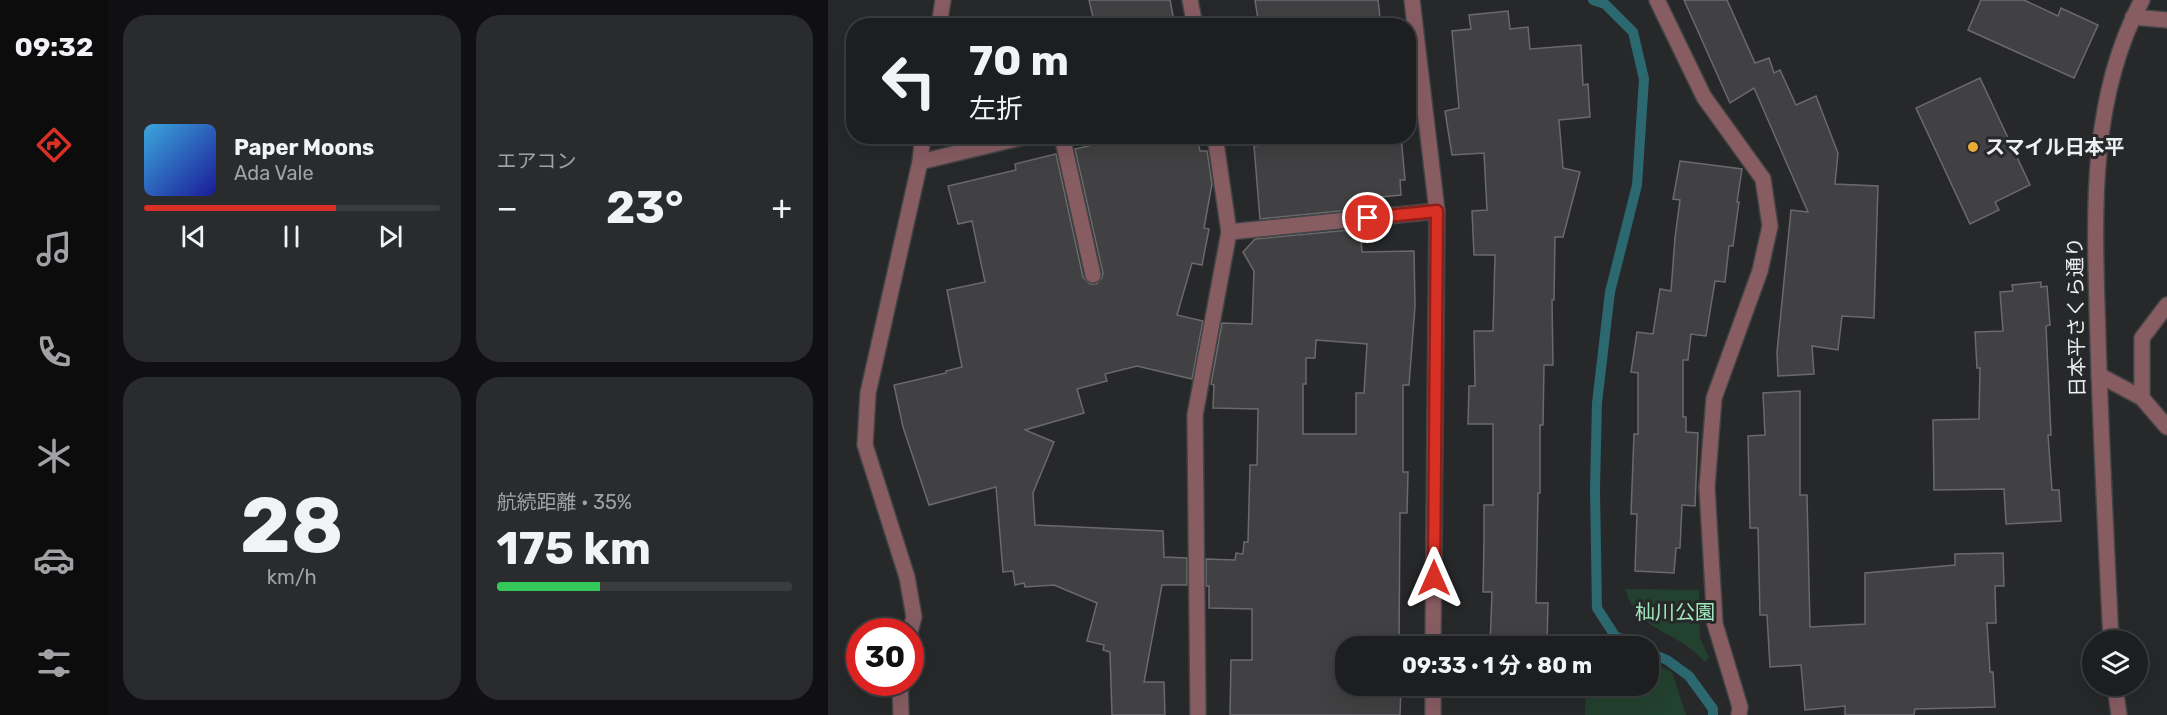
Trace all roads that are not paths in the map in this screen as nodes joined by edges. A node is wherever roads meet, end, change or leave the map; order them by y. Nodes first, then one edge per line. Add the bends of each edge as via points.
1 (943, 0) edge
2 (1190, 0) edge
3 (1412, 0) edge
4 (1657, 0) edge
5 (2142, 0) edge
6 (2133, 17) junction
7 (940, 18) edge
8 (1193, 18) edge
9 (1414, 18) edge
10 (2167, 20) edge
11 (1416, 34) edge
12 (922, 144) edge
13 (995, 144) edge
14 (1064, 144) edge
15 (1216, 144) edge
16 (920, 162) junction
17 (1437, 211) junction
18 (1229, 232) junction
19 (1094, 275) dead end
20 (2167, 305) edge
21 (2099, 375) junction
22 (2142, 398) junction
23 (2167, 427) edge
24 (914, 618) edge
25 (2110, 630) edge
26 (1433, 636) edge
27 (900, 696) edge
28 (1433, 696) edge
29 (2116, 696) edge
30 (901, 715) edge
31 (1198, 715) edge
32 (1433, 715) edge
33 (1739, 715) edge
34 (2119, 715) edge

1 - 7 street
2 - 8 street
3 - 9 street
4 - 33 street via 1704,97 1763,179 1770,226 1760,271 1714,398 1707,488 1715,624 1740,707
5 - 6 street, 日本平さくら通り
6 - 10 street
6 - 21 street, 日本平さくら通り via 2111,80 2096,188
11 - 17 street
12 - 16 street
13 - 16 street
14 - 19 street
15 - 18 street
16 - 24 street via 868,393 865,445 907,577
17 - 18 street
17 - 26 street
18 - 31 street via 1195,415
20 - 22 street via 2142,338
21 - 22 street
21 - 25 street, 日本平さくら通り
22 - 23 street
27 - 30 street
28 - 32 street
29 - 34 street

